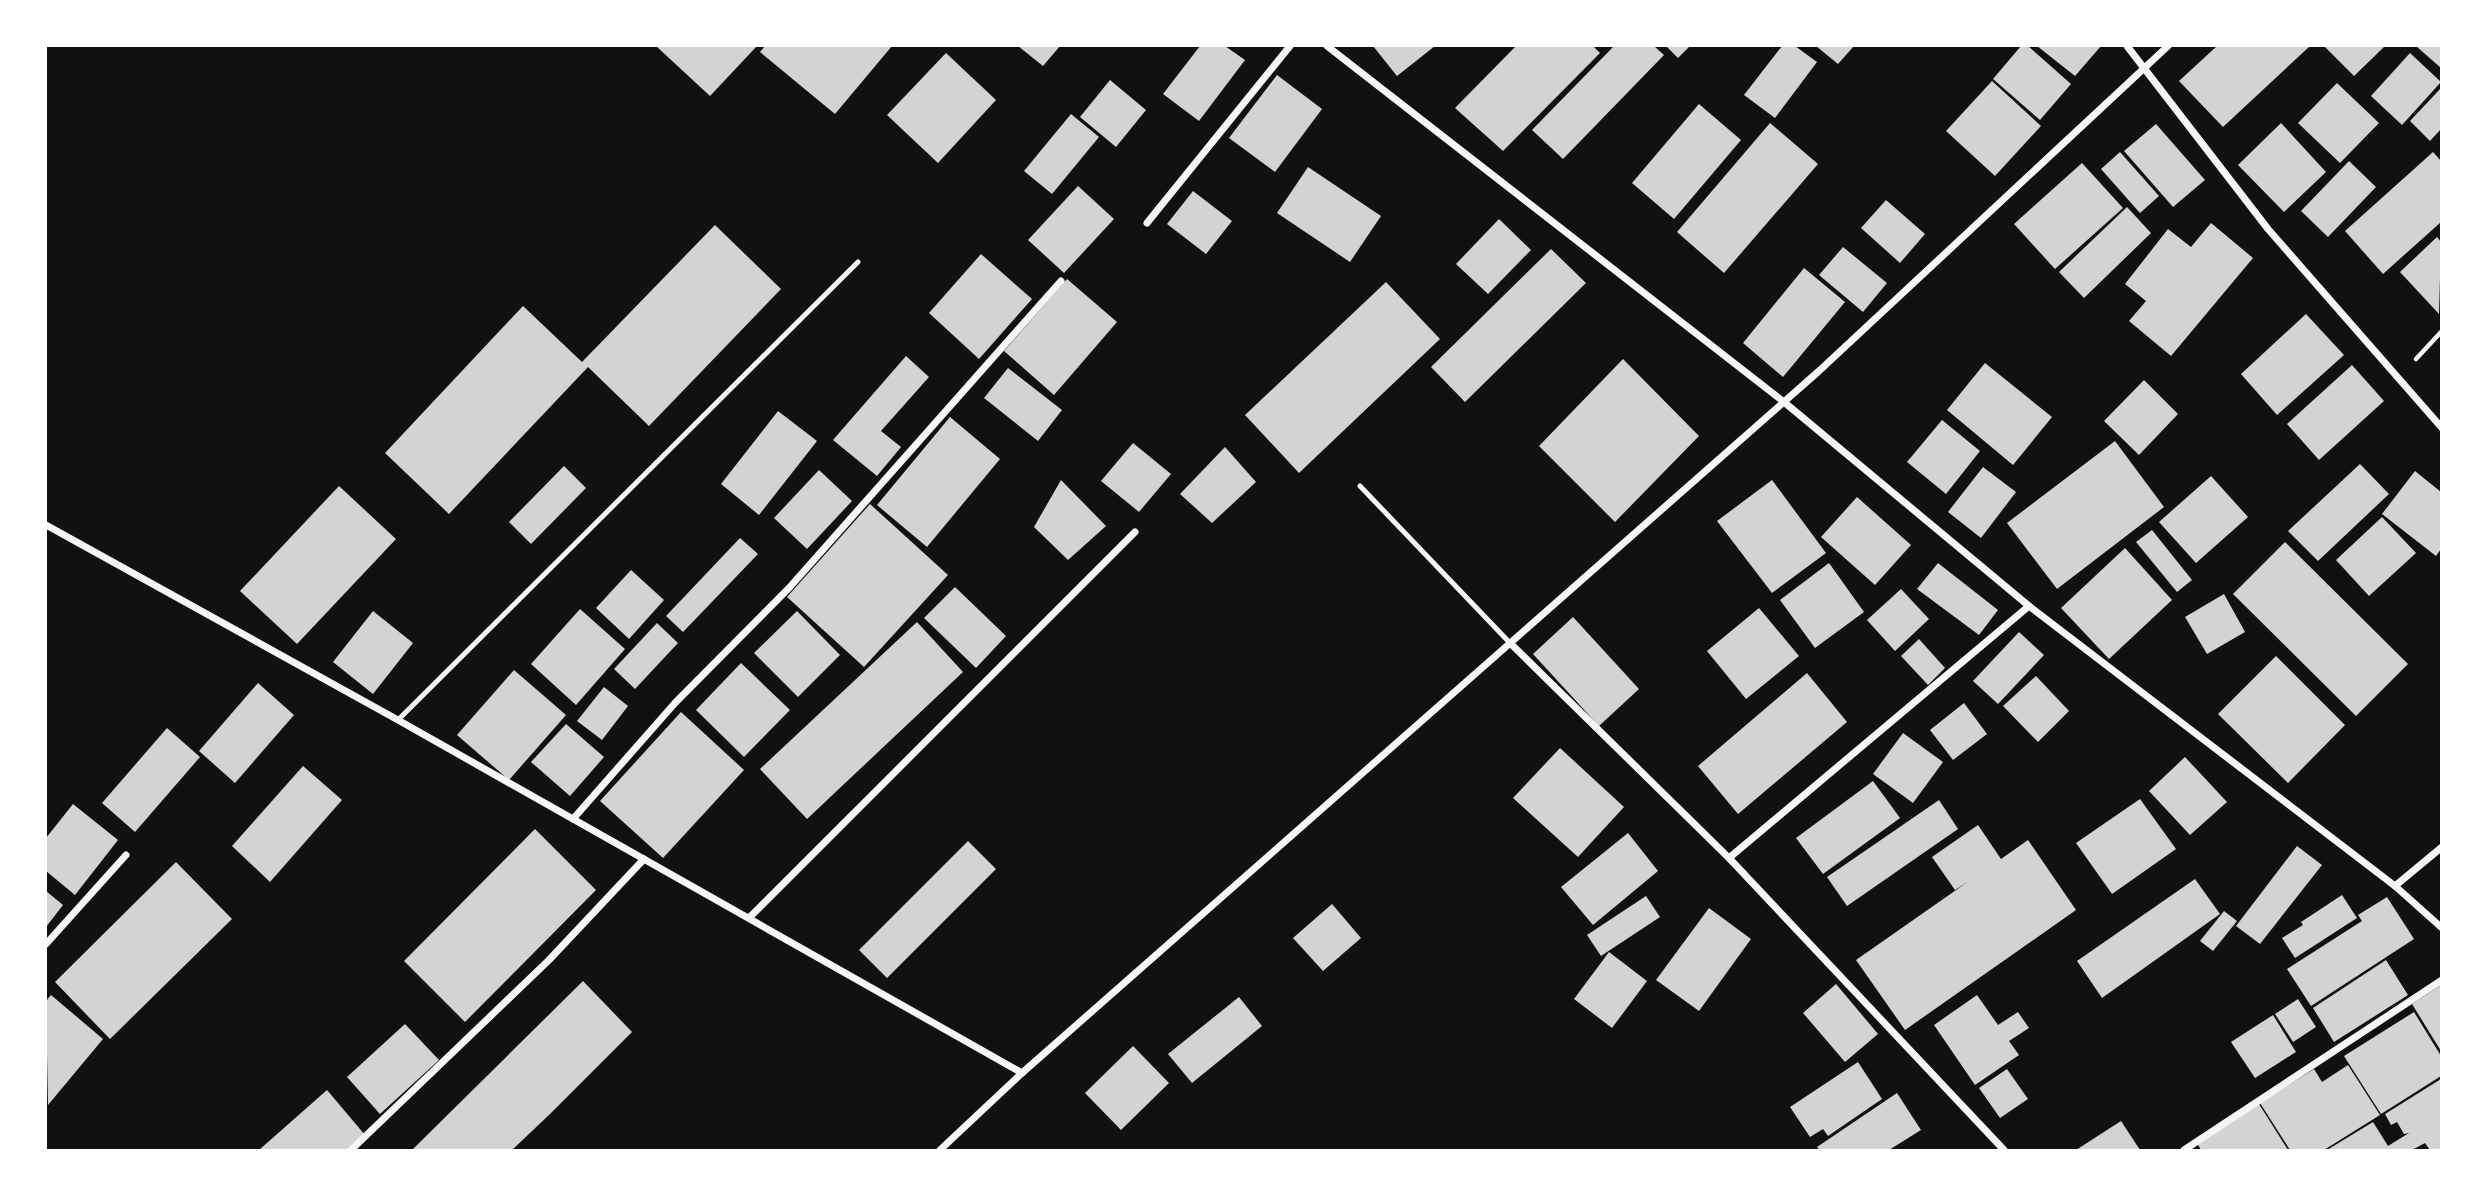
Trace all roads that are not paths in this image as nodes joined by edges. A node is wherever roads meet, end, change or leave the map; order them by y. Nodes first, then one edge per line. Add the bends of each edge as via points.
1 (1290, 46) edge
2 (1327, 46) edge
3 (2127, 46) edge
4 (2168, 46) edge
5 (2143, 68) junction
6 (1147, 223) dead end
7 (858, 262) dead end
8 (1061, 281) dead end
9 (1784, 402) junction
10 (2441, 428) edge
11 (1360, 486) dead end
12 (46, 525) edge
13 (1135, 532) dead end
14 (2029, 606) junction
15 (1510, 643) junction
16 (398, 720) junction
17 (573, 818) junction
18 (2441, 846) edge
19 (126, 855) dead end
20 (1729, 858) junction
21 (644, 859) junction
22 (2395, 886) junction
23 (750, 918) junction
24 (2441, 928) edge
25 (46, 944) edge
26 (2441, 980) edge
27 (1022, 1073) junction
28 (351, 1150) edge
29 (940, 1150) edge
30 (2004, 1150) edge
31 (2184, 1150) edge

1 - 6 street
2 - 9 street
3 - 5 street
4 - 5 street
5 - 9 street
5 - 10 street via 2268,229
7 - 16 lane
8 - 17 street via 789,589 675,703
9 - 14 street
9 - 15 street
11 - 15 lane
12 - 16 street
13 - 23 street
14 - 20 street
14 - 22 street
15 - 20 street
15 - 27 street
16 - 17 street
17 - 21 street
18 - 22 street
19 - 25 street
20 - 30 street
21 - 23 street
21 - 28 street via 549,960
22 - 24 street
23 - 27 street
26 - 31 street
27 - 29 street

